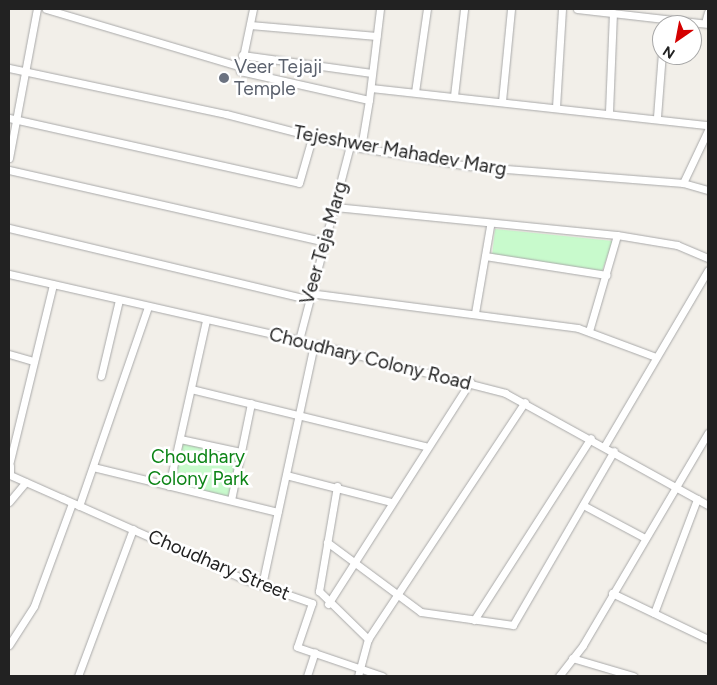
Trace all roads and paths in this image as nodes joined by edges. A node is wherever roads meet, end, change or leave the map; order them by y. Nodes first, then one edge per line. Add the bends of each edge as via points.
1 (37, 9) edge
2 (46, 9) edge
3 (253, 9) edge
4 (380, 9) edge
5 (427, 9) edge
6 (464, 9) edge
7 (511, 9) edge
8 (562, 9) edge
9 (577, 9) edge
10 (708, 12) edge
11 (613, 13) junction
12 (652, 20) edge
13 (706, 24) edge
14 (250, 25) junction
15 (377, 36) junction
16 (242, 55) junction
17 (661, 65) edge
18 (239, 66) junction
19 (9, 68) edge
20 (25, 70) junction
21 (372, 73) junction
22 (370, 88) junction
23 (414, 92) junction
24 (454, 96) junction
25 (369, 100) junction
26 (502, 101) junction
27 (556, 107) junction
28 (609, 112) junction
29 (657, 117) junction
30 (12, 119) edge
31 (708, 125) edge
32 (708, 130) edge
33 (312, 138) junction
34 (350, 146) junction
35 (360, 148) junction
36 (9, 158) edge
37 (9, 170) edge
38 (682, 183) junction
39 (708, 190) edge
40 (335, 207) junction
41 (490, 226) junction
42 (9, 228) edge
43 (617, 235) junction
44 (326, 242) junction
45 (485, 256) junction
46 (708, 258) edge
47 (708, 270) edge
48 (9, 274) edge
49 (607, 276) junction
50 (53, 284) junction
51 (309, 296) junction
52 (119, 300) junction
53 (148, 307) junction
54 (475, 313) junction
55 (206, 321) junction
56 (589, 330) junction
57 (298, 340) junction
58 (314, 344) junction
59 (9, 354) edge
60 (656, 357) junction
61 (30, 360) dead end
62 (101, 376) dead end
63 (470, 382) junction
64 (191, 389) junction
65 (525, 402) junction
66 (251, 403) junction
67 (300, 414) junction
68 (708, 433) edge
69 (591, 438) junction
70 (180, 439) junction
71 (605, 445) junction
72 (425, 446) junction
73 (614, 451) junction
74 (241, 452) junction
75 (9, 466) edge
76 (93, 467) junction
77 (286, 474) junction
78 (26, 482) junction
79 (169, 486) junction
80 (337, 486) junction
81 (674, 486) junction
82 (697, 499) junction
83 (231, 500) junction
84 (9, 502) edge
85 (391, 502) junction
86 (76, 504) junction
87 (583, 505) junction
88 (708, 506) edge
89 (278, 512) junction
90 (133, 529) junction
91 (643, 537) junction
92 (327, 542) junction
93 (353, 563) junction
94 (262, 585) junction
95 (612, 593) junction
96 (396, 596) junction
97 (328, 604) junction
98 (654, 613) junction
99 (474, 620) junction
100 (368, 639) junction
101 (708, 639) edge
102 (10, 640) edge
103 (315, 652) junction
104 (572, 658) junction
105 (359, 673) edge
106 (78, 676) edge
107 (307, 676) edge
108 (382, 676) edge
109 (559, 676) edge
110 (633, 676) edge

1 - 20 street
2 - 18 street
3 - 14 street
4 - 15 street
5 - 23 street
6 - 24 street
7 - 26 street
8 - 27 street
9 - 11 street
10 - 13 street
11 - 12 street
11 - 28 street
14 - 15 street
14 - 16 street
15 - 21 street
16 - 18 street
16 - 21 street
17 - 29 street
18 - 25 street via 240,71 262,78
19 - 20 street, Tejeshwer Mahadev Marg
20 - 30 street
20 - 33 street, Tejeshwer Mahadev Marg via 226,114
21 - 22 street
22 - 23 street
22 - 25 street
23 - 24 street
24 - 26 street
25 - 35 street
26 - 27 street
27 - 28 street
28 - 29 street
29 - 31 street
30 - 33 street via 299,183
30 - 36 street
32 - 38 street
33 - 34 street, Tejeshwer Mahadev Marg
34 - 35 street, Tejeshwer Mahadev Marg
34 - 40 street, Veer Teja Marg
35 - 38 street, Tejeshwer Mahadev Marg via 468,166
37 - 44 street
38 - 39 street, Tejeshwer Mahadev Marg
40 - 41 street
40 - 44 street, Veer Teja Marg
41 - 43 street
41 - 45 street
42 - 51 street
43 - 46 street via 677,245
43 - 49 street
44 - 51 street, Veer Teja Marg
45 - 49 street
45 - 54 street
47 - 60 street
48 - 50 street, Choudhary Colony Road
49 - 56 street
50 - 52 street, Choudhary Colony Road
50 - 75 street
51 - 54 street
51 - 57 street, Veer Teja Marg
52 - 53 street, Choudhary Colony Road
52 - 62 street
53 - 55 street, Choudhary Colony Road
53 - 76 street
54 - 56 street
55 - 57 street, Choudhary Colony Road
55 - 64 street
56 - 60 street
57 - 58 street, Choudhary Colony Road
58 - 63 street, Choudhary Colony Road
58 - 67 street
59 - 61 street
60 - 71 street
63 - 65 street, Choudhary Colony Road
63 - 72 street
64 - 66 street
64 - 70 street
65 - 69 street, Choudhary Colony Road
65 - 96 street
66 - 67 street
66 - 74 street
67 - 72 street
67 - 77 street
68 - 81 street
69 - 71 street, Choudhary Colony Road
69 - 99 street
70 - 74 street
70 - 79 street
71 - 73 street, Choudhary Colony Road
72 - 85 street
73 - 81 street, Choudhary Colony Road
73 - 87 street
74 - 83 street
75 - 78 street, Choudhary Street via 10,475
76 - 79 street
76 - 86 street
77 - 80 street
77 - 89 street
78 - 84 street
78 - 86 street, Choudhary Street
79 - 83 street
80 - 85 street
80 - 92 street
81 - 82 street, Choudhary Colony Road
81 - 91 street
82 - 88 street, Choudhary Colony Road
82 - 98 street
83 - 89 street
85 - 93 street
86 - 90 street, Choudhary Street
86 - 102 street via 34,606
87 - 91 street
87 - 99 street via 518,622 508,625
89 - 94 street
90 - 94 street, Choudhary Street
90 - 106 street
91 - 95 street
92 - 93 street
92 - 97 street via 319,591
93 - 96 street
93 - 97 street
94 - 103 street, Choudhary Street via 312,603 297,647
95 - 98 street
95 - 104 street
96 - 99 street via 420,612
96 - 100 street
97 - 100 street
98 - 101 street
100 - 105 street
103 - 105 street, Choudhary Street
103 - 107 street
104 - 109 street
104 - 110 street
105 - 108 street, Choudhary Street

